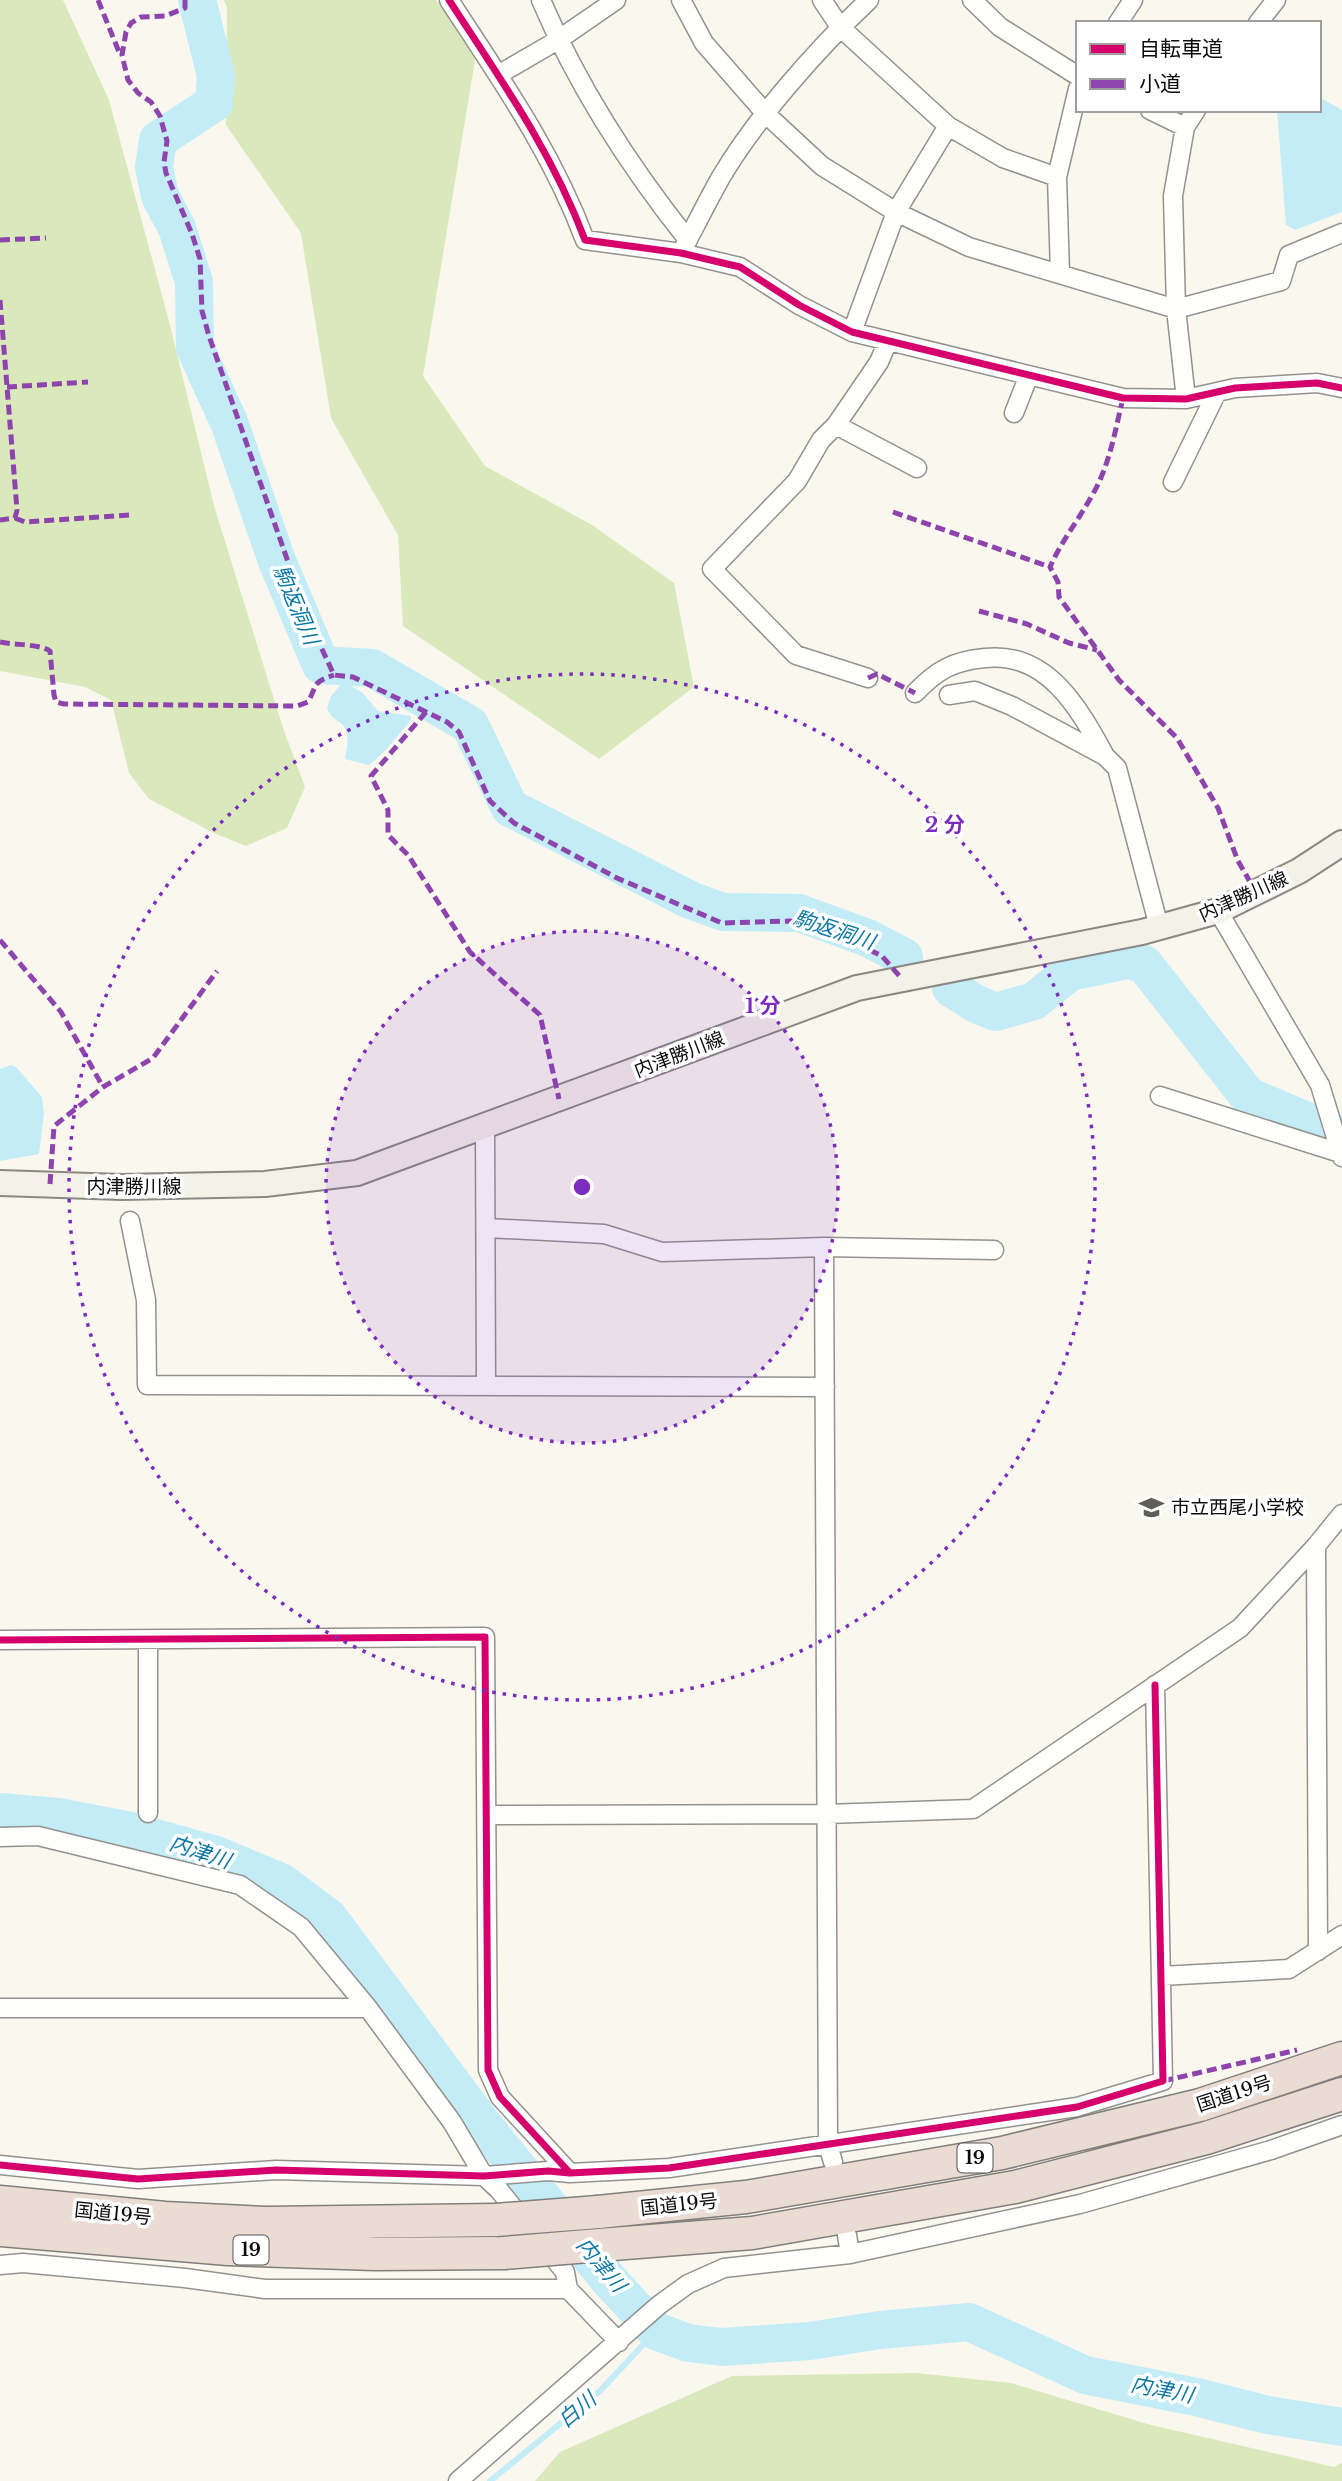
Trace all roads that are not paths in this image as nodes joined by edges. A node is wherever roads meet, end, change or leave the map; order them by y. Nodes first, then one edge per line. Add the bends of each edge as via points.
1 (449, 0) edge
2 (541, 0) edge
3 (615, 0) edge
4 (681, 0) edge
5 (822, 0) edge
6 (869, 0) edge
7 (972, 0) edge
8 (1133, 0) edge
9 (1276, 0) edge
10 (1119, 21) edge
11 (1260, 21) edge
12 (840, 27) junction
13 (558, 40) junction
14 (498, 75) junction
15 (1076, 75) edge
16 (1076, 97) edge
17 (1154, 112) edge
18 (1195, 112) edge
19 (766, 114) junction
20 (948, 126) junction
21 (1185, 127) junction
22 (1057, 177) junction
23 (896, 212) junction
24 (1342, 233) edge
25 (684, 247) junction
26 (1060, 273) junction
27 (1176, 309) junction
28 (852, 332) junction
29 (888, 341) junction
30 (1029, 375) junction
31 (1342, 388) edge
32 (1217, 392) junction
33 (1186, 399) junction
34 (1014, 413) dead end
35 (836, 425) junction
36 (917, 468) dead end
37 (1173, 482) dead end
38 (868, 678) dead end
39 (915, 693) dead end
40 (948, 695) dead end
41 (1105, 756) junction
42 (1342, 843) edge
43 (1218, 911) junction
44 (1159, 927) junction
45 (1160, 1096) dead end
46 (485, 1127) junction
47 (1341, 1155) edge
48 (0, 1182) edge
49 (130, 1221) dead end
50 (487, 1228) junction
51 (824, 1247) junction
52 (994, 1250) dead end
53 (486, 1386) junction
54 (825, 1387) junction
55 (1342, 1514) edge
56 (1316, 1546) junction
57 (0, 1640) edge
58 (148, 1640) junction
59 (1156, 1685) junction
60 (148, 1812) dead end
61 (827, 1814) junction
62 (487, 1815) junction
63 (0, 1837) edge
64 (1342, 1935) edge
65 (1318, 1951) junction
66 (1161, 1976) junction
67 (0, 2008) edge
68 (368, 2008) junction
69 (1342, 2058) edge
70 (1342, 2094) edge
71 (1342, 2125) edge
72 (830, 2154) junction
73 (0, 2165) edge
74 (570, 2173) junction
75 (493, 2176) junction
76 (0, 2202) edge
77 (0, 2230) edge
78 (847, 2235) dead end
79 (850, 2254) junction
80 (0, 2264) edge
81 (568, 2289) junction
82 (624, 2338) junction
83 (458, 2481) edge

1 - 14 street
2 - 13 street
3 - 13 street
4 - 19 street via 704,43
5 - 12 street
6 - 12 street
7 - 15 street via 1000,27
8 - 10 street
9 - 11 street
12 - 19 street
12 - 20 street
13 - 14 street
13 - 25 street via 611,136
14 - 25 street via 540,139 585,240
16 - 22 street
17 - 21 street
18 - 21 street
19 - 23 street via 822,166
19 - 25 street via 722,176
20 - 22 street via 1003,158
20 - 23 street
21 - 27 street via 1173,196
22 - 26 street
23 - 26 street via 969,247
23 - 28 street
24 - 27 street via 1289,255 1281,281
25 - 28 street via 740,267
26 - 27 street
27 - 33 street
28 - 29 street
29 - 30 street
29 - 35 street
30 - 33 street via 1123,398
30 - 34 street
31 - 32 street via 1317,383
32 - 33 street
32 - 37 street
35 - 36 street
35 - 38 street via 821,440 797,481 712,569 796,656
39 - 41 street via 949,664 998,656 1024,661 1048,675 1083,715
40 - 41 street via 975,691
41 - 44 street via 1117,768
42 - 43 main road, 内津勝川線
43 - 44 main road, 内津勝川線
43 - 47 street via 1320,1085
44 - 46 main road, 内津勝川線 via 857,988
45 - 47 street
46 - 48 main road, 内津勝川線 via 357,1173 265,1184 122,1187
46 - 50 street
49 - 53 street via 146,1300 146,1385
50 - 51 street via 604,1234 662,1252
50 - 53 street
51 - 52 street
51 - 54 street
53 - 54 street
54 - 61 street
55 - 56 street
56 - 59 street via 1240,1628
56 - 65 street
57 - 58 street
58 - 60 street
58 - 62 street via 485,1637
59 - 61 street via 973,1809
59 - 66 street
61 - 62 street
61 - 72 street
62 - 74 street via 488,2070 500,2097
63 - 68 street via 38,1836 240,1885 301,1927
64 - 65 street
65 - 66 street via 1289,1969
66 - 72 street via 1163,2081 1077,2107
67 - 68 street
68 - 75 street
69 - 76 highway, 国道19号 / 19, bridge via 1200,2105 1002,2153 746,2197 496,2220 267,2223
70 - 77 highway, 国道19号 / 19, bridge via 1206,2138 1015,2187 752,2233 503,2253 375,2254 228,2249
71 - 79 street via 1080,2204
72 - 74 street
73 - 75 street via 138,2179 276,2170
74 - 75 street
75 - 81 street via 499,2190 565,2272
78 - 79 street
79 - 82 street via 724,2268 688,2284
80 - 81 street via 265,2289
81 - 82 street
82 - 83 street

